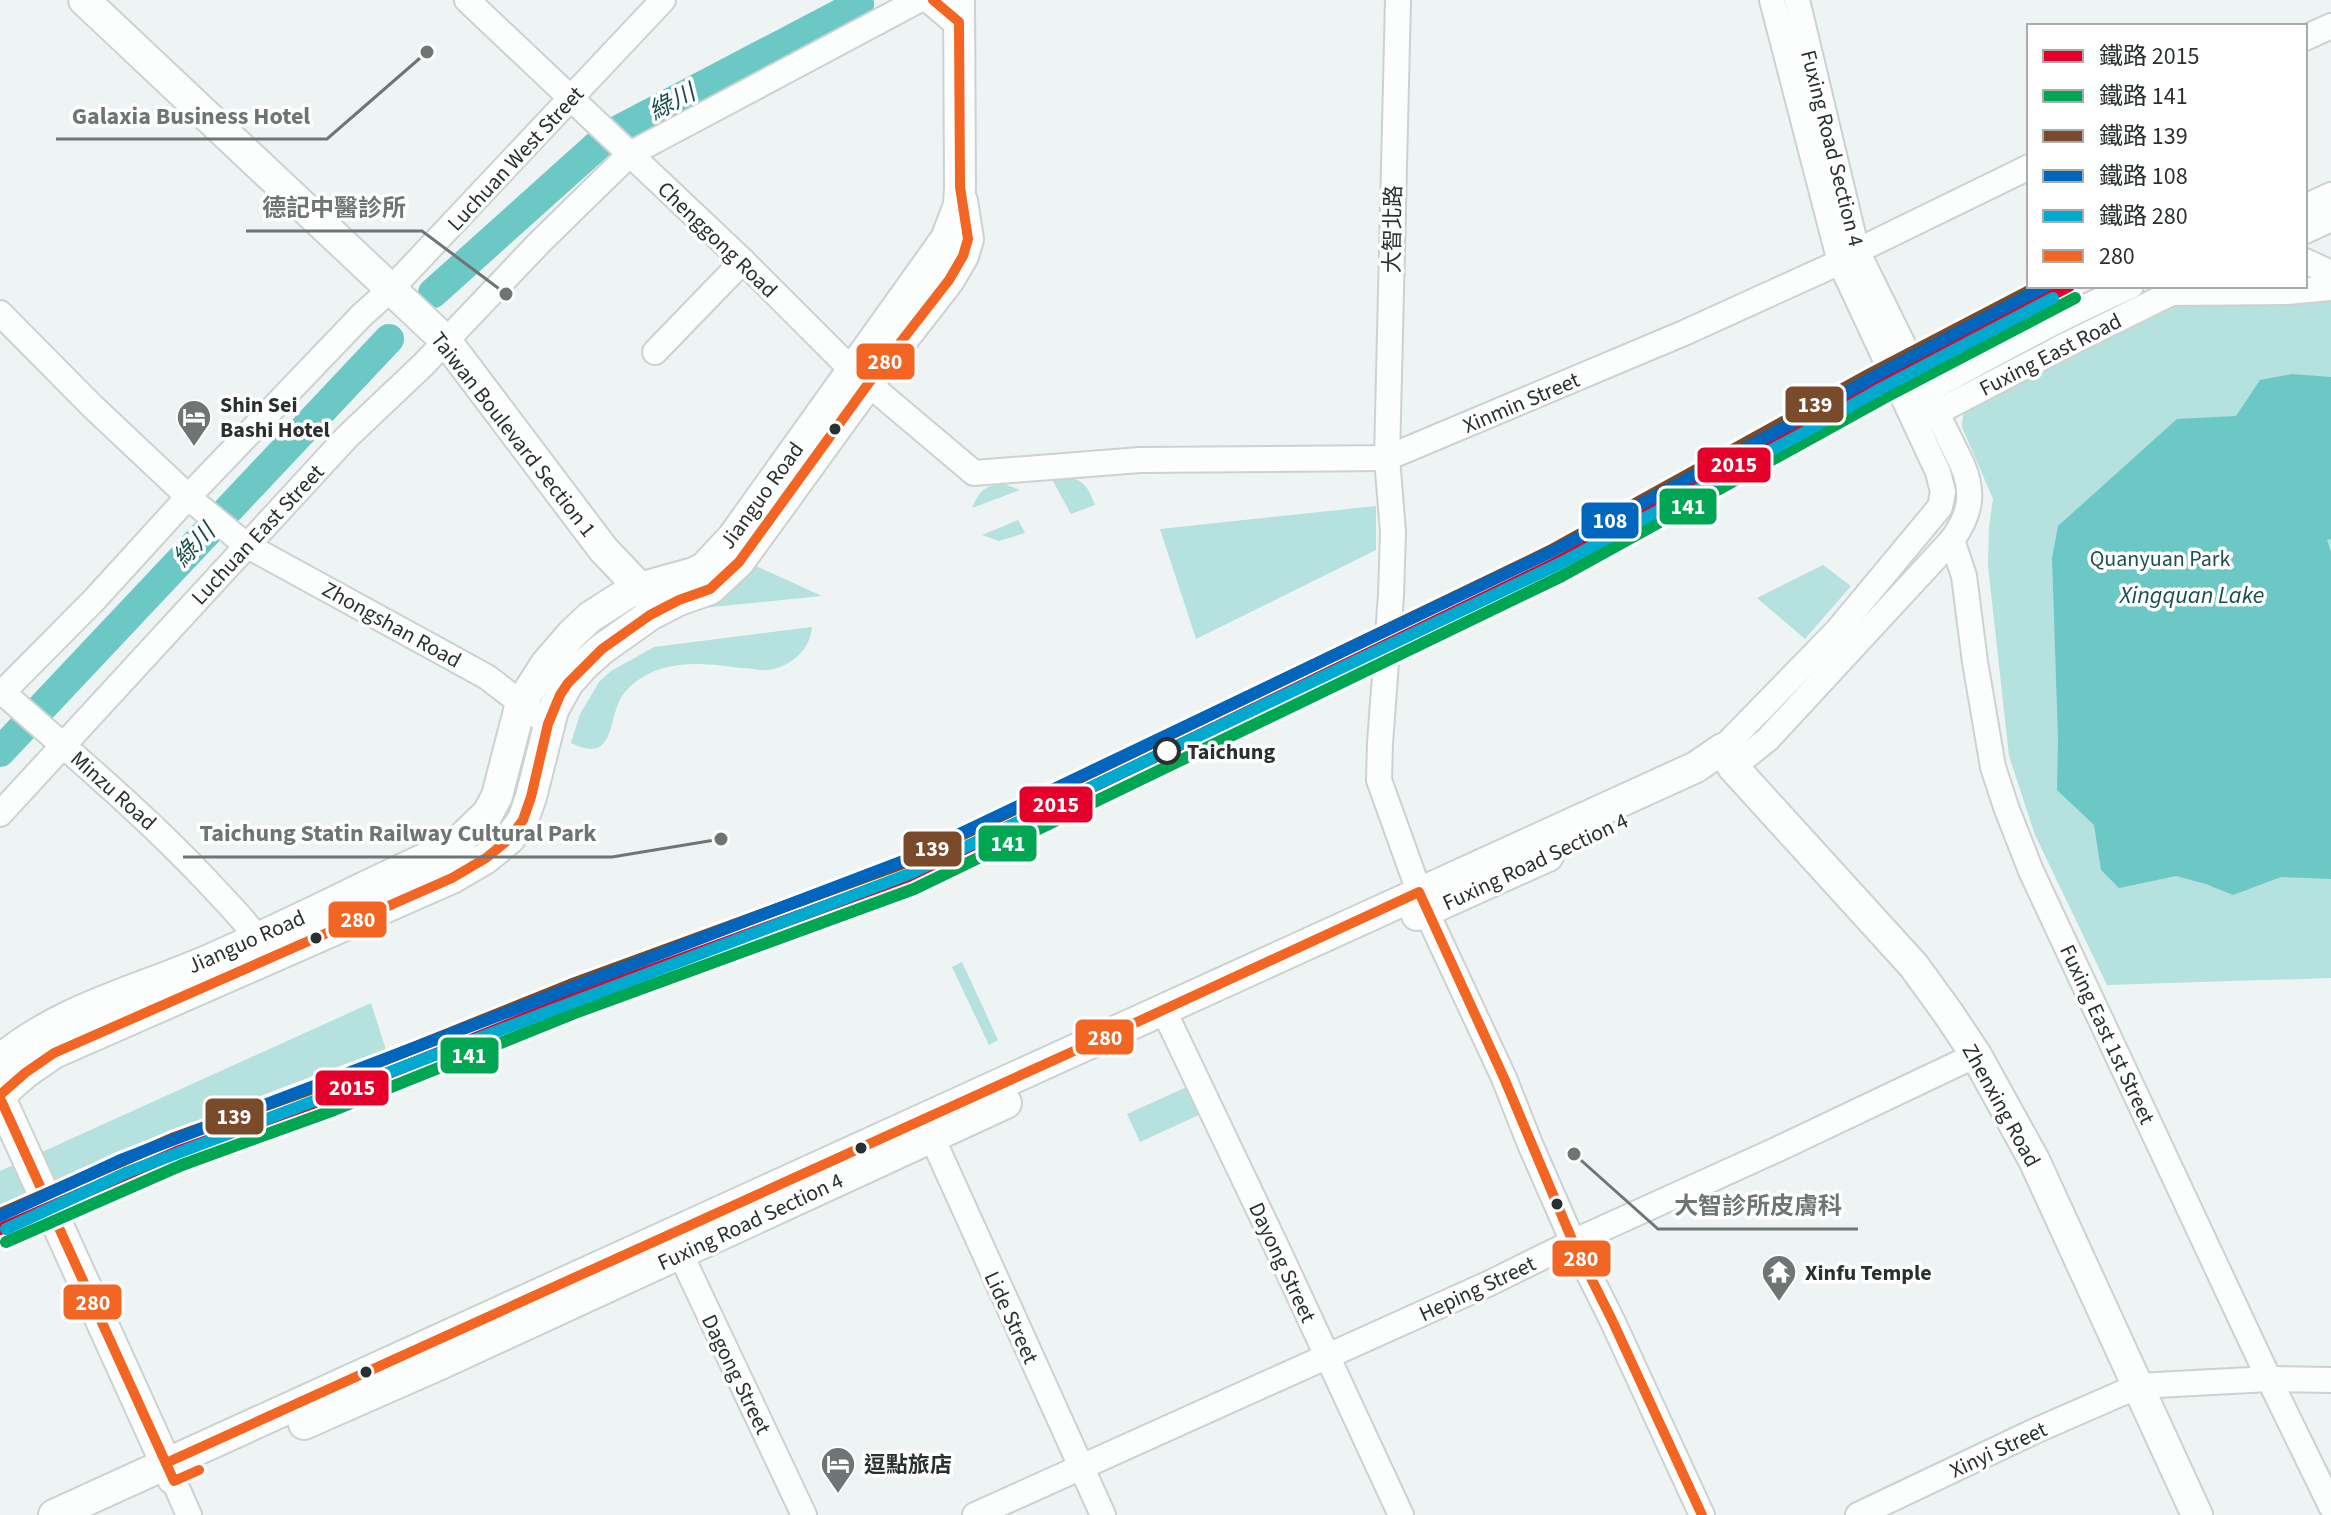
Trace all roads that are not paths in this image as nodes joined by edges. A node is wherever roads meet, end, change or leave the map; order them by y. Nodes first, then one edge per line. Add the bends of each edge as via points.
1 (84, 0) edge
2 (467, 0) edge
3 (663, 0) edge
4 (919, 0) edge
5 (933, 0) edge
6 (1398, 0) edge
7 (1772, 0) edge
8 (1797, 0) edge
9 (959, 11) edge
10 (2331, 26) edge
11 (2307, 37) edge
12 (571, 98) junction
13 (630, 154) junction
14 (2027, 168) edge
15 (2331, 195) edge
16 (2307, 206) edge
17 (2331, 219) edge
18 (2307, 230) edge
19 (1848, 256) junction
20 (743, 261) junction
21 (2307, 262) edge
22 (2331, 273) edge
23 (2127, 288) edge
24 (2331, 288) edge
25 (2178, 290) edge
26 (395, 293) junction
27 (0, 313) edge
28 (441, 337) junction
29 (655, 352) dead end
30 (860, 377) junction
31 (1920, 408) junction
32 (1387, 458) junction
33 (974, 473) joint
34 (191, 500) junction
35 (238, 539) junction
36 (1952, 540) junction
37 (640, 588) junction
38 (664, 607) junction
39 (4, 695) edge
40 (521, 703) junction
41 (548, 724) junction
42 (56, 738) junction
43 (1727, 758) junction
44 (0, 814) edge
45 (1422, 901) junction
46 (264, 948) junction
47 (1167, 1018) junction
48 (1976, 1055) junction
49 (0, 1060) edge
50 (0, 1097) edge
51 (927, 1128) junction
52 (1573, 1242) junction
53 (675, 1243) junction
54 (1327, 1357) junction
55 (2269, 1379) junction
56 (2331, 1380) edge
57 (2138, 1386) junction
58 (1081, 1467) junction
59 (170, 1472) junction
60 (2331, 1506) edge
61 (54, 1515) edge
62 (101, 1515) edge
63 (189, 1515) edge
64 (804, 1515) edge
65 (975, 1515) edge
66 (1103, 1515) edge
67 (1401, 1515) edge
68 (1702, 1515) edge
69 (1858, 1515) edge
70 (2197, 1515) edge

1 - 26 main road, Taiwan Boulevard Section 1
2 - 12 street, Chenggong Road
3 - 12 street, Luchuan West Street
4 - 13 street, Luchuan East Street
5 - 9 main road, Jianguo Road
6 - 32 street, 大智北路
7 - 19 street, Fuxing Road Section 4
8 - 19 street, Fuxing Road Section 4
9 - 30 main road, Jianguo Road via 957,239
10 - 11 street
12 - 13 street, Chenggong Road
12 - 26 street, Luchuan West Street
13 - 20 street, Chenggong Road
13 - 28 street, Luchuan East Street
14 - 19 street, Xinmin Street
15 - 16 street
17 - 18 street
19 - 31 street, Fuxing Road Section 4
19 - 32 street, Xinmin Street via 1684,333
20 - 29 street
20 - 30 street, Chenggong Road
21 - 22 street
23 - 31 street, Fuxing East Road via 2063,317
24 - 25 street
25 - 31 street, Fuxing East Road
26 - 28 main road, Taiwan Boulevard Section 1
26 - 34 street, Luchuan West Street via 362,315
27 - 34 street
28 - 35 street, Luchuan East Street via 347,437
28 - 37 main road, Taiwan Boulevard Section 1 via 603,549
30 - 33 street, Chenggong Road
30 - 37 main road, Jianguo Road via 714,559 694,573
30 - 38 main road, Jianguo Road via 739,562 710,589
31 - 36 street, Fuxing Road Section 4 via 1962,464 1969,487 1966,518
31 - 43 street, Fuxing Road Section 4 via 1941,482 1940,507
32 - 33 street, Xinmin Street via 1140,460
32 - 45 street, 大智北路 via 1392,542 1379,780
34 - 35 street, Zhongshan Road
34 - 39 street, Luchuan West Street
35 - 40 street, Zhongshan Road via 487,677
35 - 42 street, Luchuan East Street
36 - 43 street, Fuxing Road Section 4 via 1768,739
36 - 55 street, Fuxing East 1st Street via 1964,576 1993,767 2006,807 2031,871
37 - 38 main road, Taiwan Boulevard Section 1
37 - 40 main road, Jianguo Road via 572,634
38 - 41 main road, Jianguo Road via 584,665 560,695
39 - 42 street, Minzu Road
40 - 41 street, Zhongshan Road
40 - 46 main road, Jianguo Road via 497,796 473,829
41 - 46 main road, Jianguo Road via 523,820 486,858 452,878
42 - 44 street, Luchuan East Street
42 - 46 street, Minzu Road via 167,838
43 - 45 main road, Fuxing Road Section 4 via 1696,767
43 - 48 main road, Zhenxing Road via 1914,966
45 - 47 main road, Fuxing Road Section 4
45 - 52 street, 大智北路
46 - 49 main road, Jianguo Road via 209,960 103,1001 47,1027
46 - 50 main road, Jianguo Road via 54,1053
47 - 51 main road, Fuxing Road Section 4
47 - 54 street, Dayong Street
48 - 52 street, Heping Street
48 - 57 main road, Zhenxing Road via 2034,1160
50 - 59 main road
51 - 53 main road, Fuxing Road Section 4
51 - 58 street, Lide Street
52 - 54 street, Heping Street
52 - 68 street, 大智北路
53 - 59 main road, Fuxing Road Section 4
53 - 64 street, Dagong Street
54 - 58 street, Heping Street
54 - 67 street, Dayong Street
55 - 56 street
55 - 57 street
55 - 60 street, Fuxing East 1st Street
57 - 69 street, Xinyi Street
57 - 70 main road, Zhenxing Road
58 - 65 street, Heping Street
58 - 66 street, Lide Street
59 - 61 main road
59 - 62 main road
59 - 63 street

